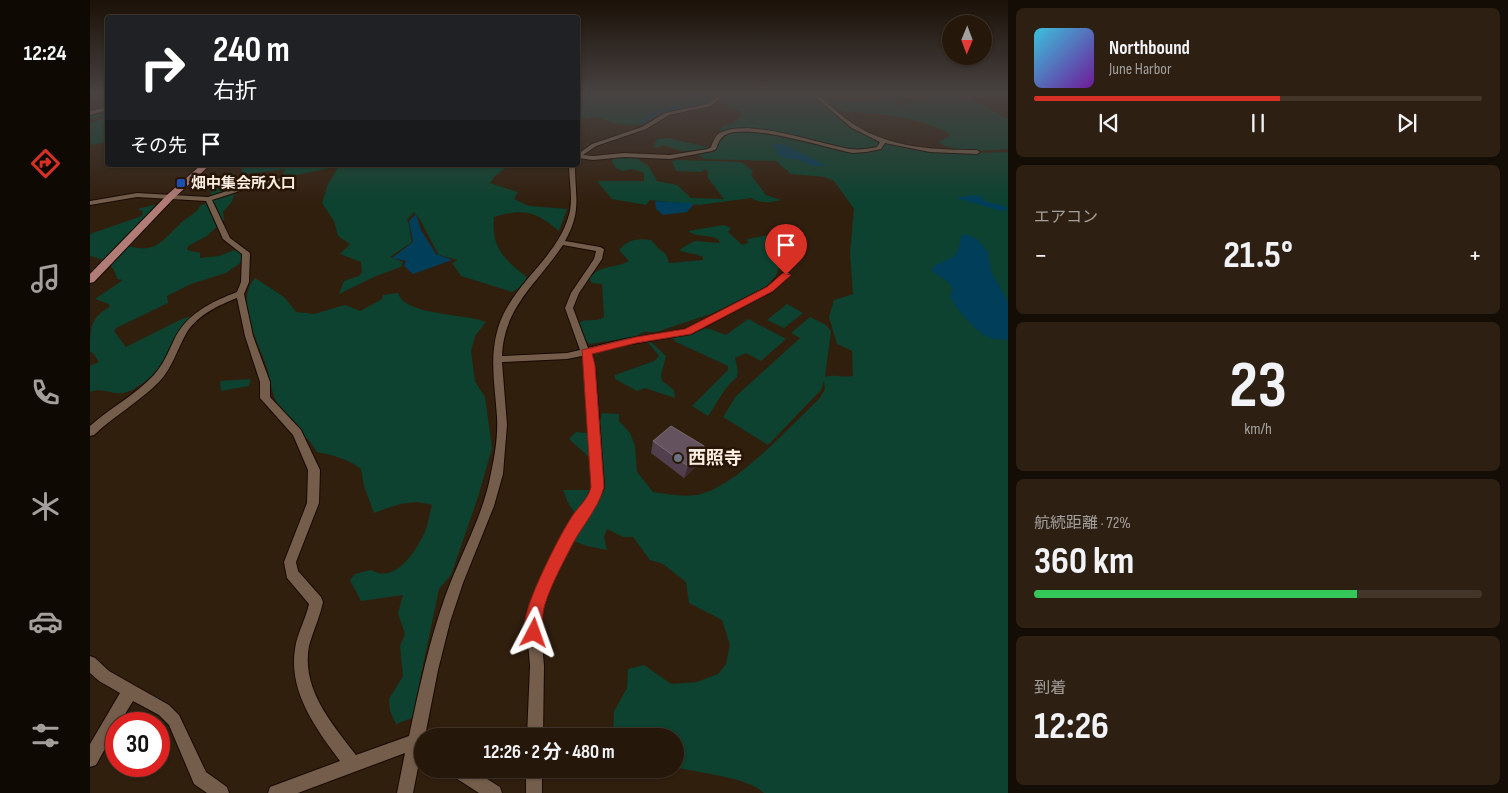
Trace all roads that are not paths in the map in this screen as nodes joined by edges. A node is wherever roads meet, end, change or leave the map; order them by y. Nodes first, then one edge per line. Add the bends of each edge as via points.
1 (638, 130) edge
2 (859, 130) edge
3 (884, 140) junction
4 (977, 152) dead end
5 (580, 155) edge
6 (580, 156) edge
7 (202, 167) edge
8 (572, 167) edge
9 (290, 178) dead end
10 (171, 196) junction
11 (208, 200) junction
12 (90, 203) edge
13 (560, 242) junction
14 (786, 275) dead end
15 (90, 280) edge
16 (240, 294) junction
17 (586, 352) junction
18 (496, 359) junction
19 (90, 432) edge
20 (90, 662) edge
21 (130, 691) junction
22 (422, 728) edge
23 (535, 728) edge
24 (414, 745) edge
25 (90, 759) edge
26 (414, 761) edge
27 (353, 765) junction
28 (471, 778) edge
29 (534, 778) edge
30 (221, 793) edge
31 (276, 793) edge
32 (405, 793) edge
33 (494, 793) edge
34 (534, 793) edge

1 - 5 street via 594,145
2 - 3 street
3 - 4 street via 945,152
3 - 6 street via 879,148 854,152 796,137 734,132 721,135 710,150 670,158
7 - 10 main road
8 - 13 street via 574,209
9 - 11 street via 245,187
10 - 11 street
10 - 12 street via 130,195
10 - 15 main road
11 - 16 street via 226,239 248,257
13 - 17 street via 600,249 598,259 570,303 572,321
13 - 18 street via 508,314 498,341
14 - 17 street via 770,289 688,332
16 - 19 street via 209,307 191,323 157,378
16 - 27 street via 249,336 265,382 265,398 297,433 314,470 313,503 290,562 292,574 316,602 300,664 302,679 316,713
17 - 18 street via 560,357
17 - 23 street via 590,365 598,487 594,499 564,545 535,610
18 - 22 street via 502,420 496,476 451,598
20 - 21 street via 104,676
21 - 25 street
21 - 30 street via 164,710 174,720 200,778
24 - 27 street
26 - 32 street
27 - 31 street
28 - 33 street
29 - 34 street

